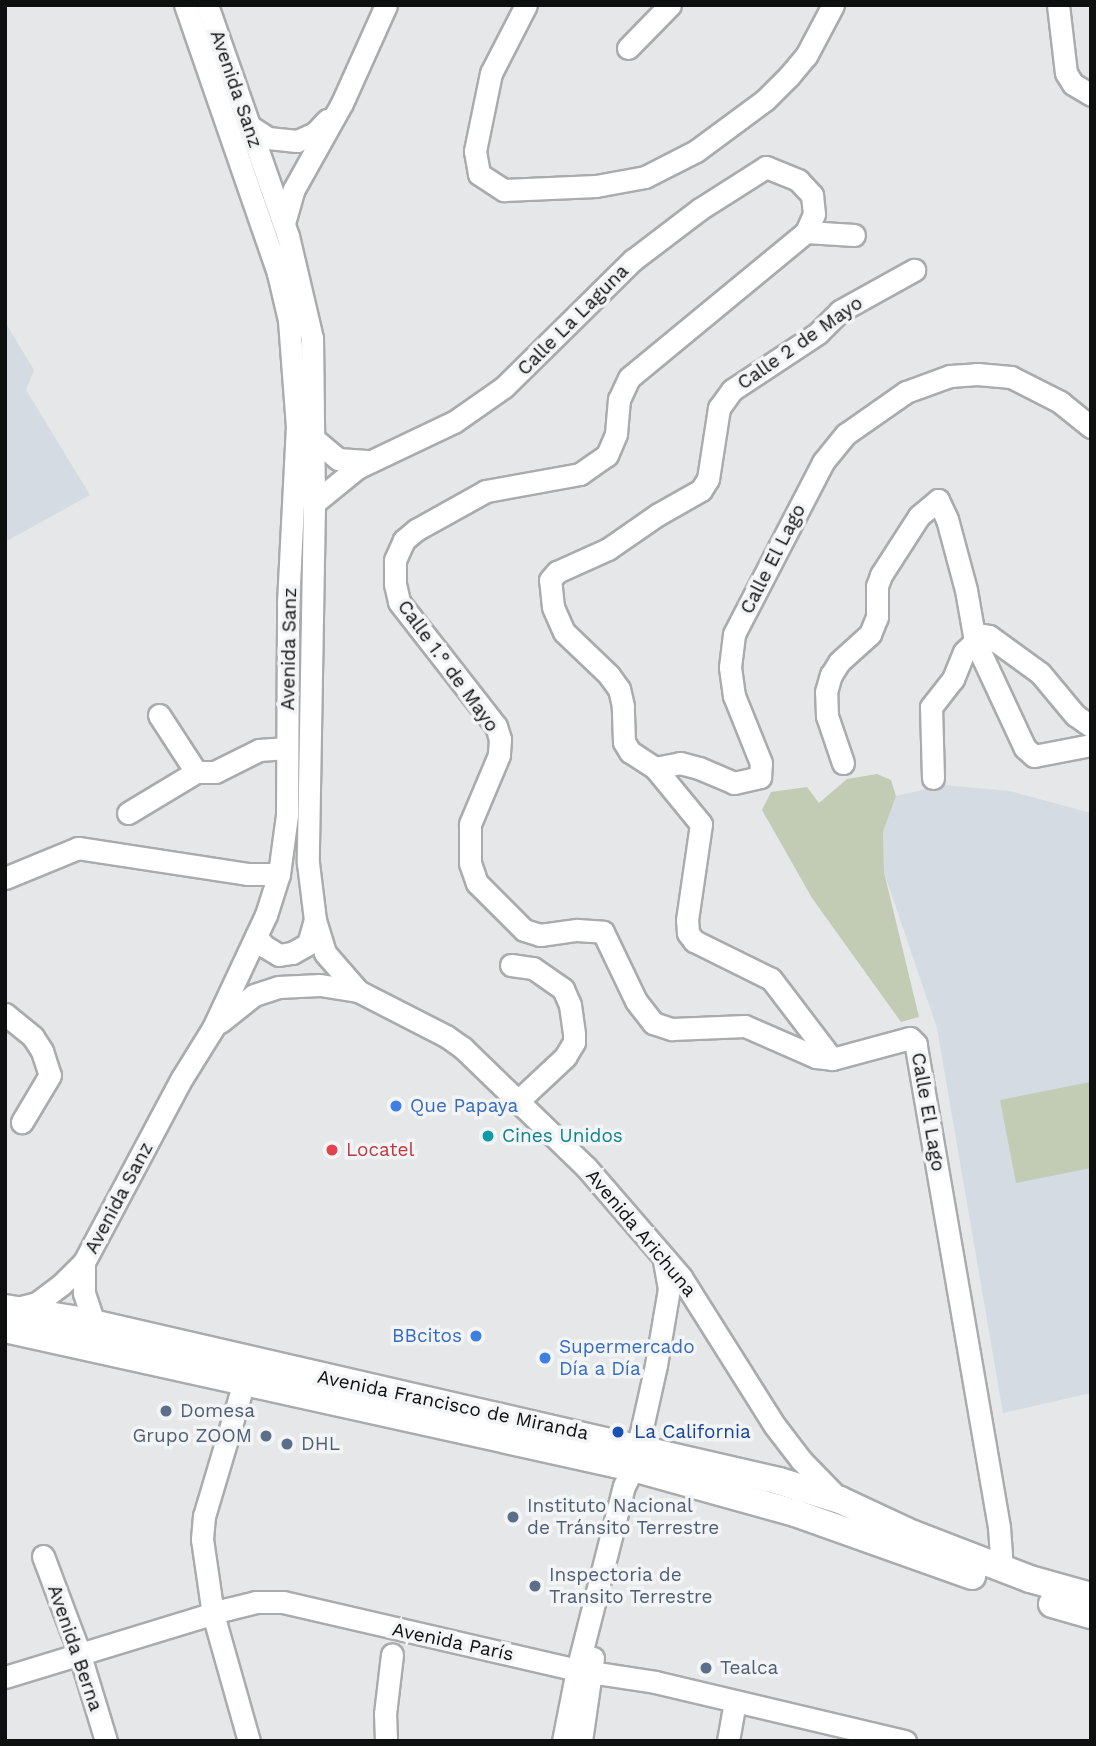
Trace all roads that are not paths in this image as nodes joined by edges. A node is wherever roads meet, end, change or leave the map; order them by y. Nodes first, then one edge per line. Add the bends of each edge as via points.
1 (185, 5) edge
2 (207, 5) edge
3 (386, 5) edge
4 (526, 5) edge
5 (670, 5) edge
6 (833, 5) edge
7 (1058, 5) edge
8 (628, 48) dead end
9 (1091, 95) edge
10 (342, 103) junction
11 (248, 125) junction
12 (284, 223) junction
13 (806, 232) junction
14 (854, 234) dead end
15 (914, 270) dead end
16 (1091, 427) edge
17 (313, 438) junction
18 (372, 461) junction
19 (314, 503) junction
20 (975, 641) junction
21 (159, 715) dead end
22 (1091, 726) edge
23 (1091, 745) edge
24 (287, 748) junction
25 (844, 763) dead end
26 (655, 768) junction
27 (196, 772) junction
28 (933, 778) dead end
29 (128, 813) dead end
30 (279, 874) junction
31 (5, 878) edge
32 (315, 920) junction
33 (256, 936) junction
34 (511, 965) dead end
35 (358, 991) junction
36 (5, 1014) edge
37 (213, 1028) junction
38 (832, 1059) junction
39 (519, 1100) junction
40 (22, 1122) dead end
41 (664, 1258) junction
42 (84, 1262) junction
43 (7, 1316) edge
44 (93, 1323) junction
45 (123, 1354) junction
46 (244, 1382) junction
47 (635, 1457) junction
48 (840, 1500) junction
49 (43, 1556) dead end
50 (1002, 1569) junction
51 (1091, 1596) edge
52 (214, 1614) junction
53 (1091, 1615) edge
54 (79, 1652) junction
55 (392, 1654) dead end
56 (584, 1671) junction
57 (5, 1677) edge
58 (735, 1702) junction
59 (892, 1739) edge
60 (106, 1741) edge
61 (249, 1741) edge
62 (386, 1741) edge
63 (563, 1741) edge
64 (581, 1741) edge
65 (727, 1741) edge

1 - 24 street, Avenida Sanz via 274,263 289,320 297,427 288,603
2 - 11 street, Avenida Sanz
3 - 10 street
4 - 6 street via 491,73 475,151 479,174 504,190 597,186 645,177 696,151 765,100 789,76 806,56
5 - 8 street
7 - 9 street via 1066,73 1073,84
10 - 11 street via 315,133 297,141 268,138
10 - 12 street via 294,189
11 - 12 street, Avenida Sanz
12 - 17 street, Avenida Sanz via 312,338
13 - 14 street
13 - 18 street, Calle La Laguna via 814,214 812,195 798,180 766,167 633,260 504,387 454,422
13 - 38 street, Calle 1.° de Mayo via 629,378 619,399 616,433 607,455 580,474 486,491 416,530 404,540 395,560 395,584 399,603 496,726 500,739 499,755 470,824 468,844 477,883 524,930 540,935 603,932 636,1002 653,1023 672,1029 745,1026 816,1057
15 - 26 street, Calle 2 de Mayo via 840,311 818,333 732,390 719,408 708,479 701,491 550,580 553,607 564,632 619,689 624,742 630,752
16 - 26 street, Calle El Lago via 1060,402 1011,377 978,374 950,376 906,392 846,434 823,462 734,634 730,659 734,696 761,763 760,777 734,783 680,763
17 - 18 street, Calle La Laguna via 338,459
17 - 19 street, Avenida Sanz
18 - 19 street, Calle La Laguna via 341,479
19 - 32 street, Avenida Sanz via 308,863
20 - 22 street via 989,635 1025,661
20 - 23 street via 1030,754
20 - 25 street via 947,519 938,500 919,516 881,575 877,617 870,634 831,675 825,692 827,716
20 - 28 street via 931,708
21 - 27 street
24 - 27 street via 259,750 215,772
24 - 30 street, Avenida Sanz via 287,815
26 - 38 street via 701,824 688,933 701,946 771,979
27 - 29 street
30 - 31 street via 247,874 78,848
30 - 33 street, Avenida Sanz
32 - 33 street via 313,937 292,953 279,955
32 - 35 street, Avenida Sanz via 325,953
33 - 37 street, Avenida Sanz
34 - 39 street via 533,968 563,989 575,1035 565,1056
35 - 37 street via 310,985 265,990
35 - 39 street, Avenida Arichuna via 446,1035
36 - 40 street via 33,1037 50,1075
37 - 42 street, Avenida Sanz
38 - 50 street, Calle El Lago via 910,1038 916,1044
39 - 41 street, Avenida Arichuna via 586,1167
41 - 47 street via 669,1289
41 - 48 street, Avenida Arichuna via 697,1299 775,1426
42 - 43 street via 37,1303
42 - 44 street via 84,1293
43 - 44 main road, Avenida Francisco de Miranda via 43,1312
43 - 45 main road, Avenida Francisco de Miranda
44 - 45 street via 104,1342
44 - 47 main road, Avenida Francisco de Miranda
45 - 46 main road, Avenida Francisco de Miranda
46 - 47 main road, Avenida Francisco de Miranda
46 - 52 street via 204,1516 202,1539
47 - 48 main road, Avenida Francisco de Miranda
47 - 53 main road, Avenida Francisco de Miranda
47 - 56 street via 632,1488
48 - 50 main road, Avenida Francisco de Miranda
49 - 54 street, Avenida Berna
50 - 51 main road, Avenida Francisco de Miranda
52 - 54 street, Avenida París
52 - 56 street, Avenida París via 256,1602 283,1602
52 - 61 street
54 - 57 street, Avenida París
54 - 60 street, Avenida Berna
55 - 62 street
56 - 58 street, Avenida París via 655,1682
56 - 63 street
56 - 64 street
58 - 59 street, Avenida París
58 - 65 street

